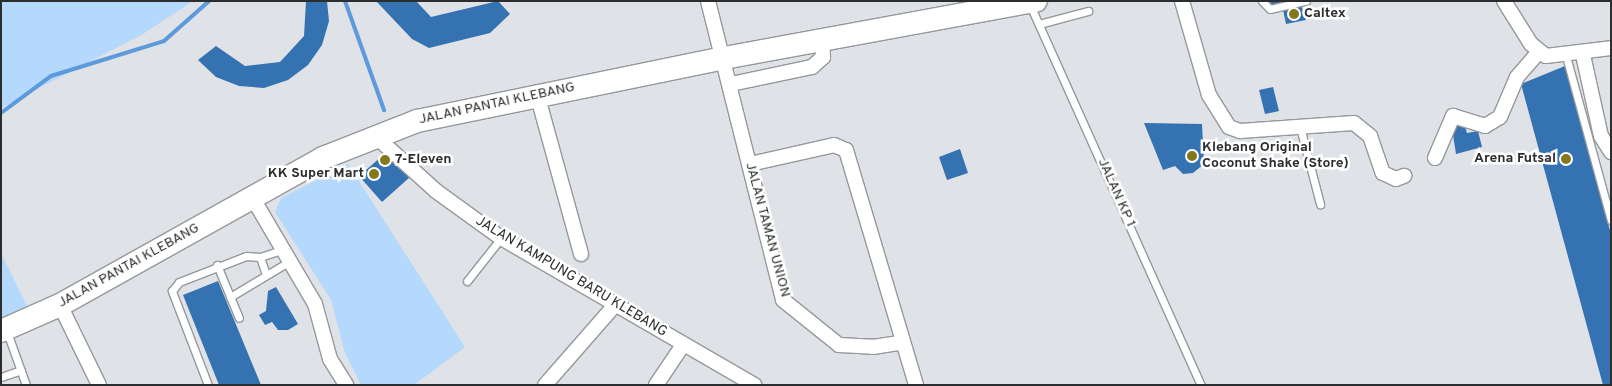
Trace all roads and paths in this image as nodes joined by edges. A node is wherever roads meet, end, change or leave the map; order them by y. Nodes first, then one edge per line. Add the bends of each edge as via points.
1 (708, 1) edge
2 (1182, 1) edge
3 (1262, 1) edge
4 (1306, 1) edge
5 (1504, 1) edge
6 (1032, 2) edge
7 (1088, 11) dead end
8 (1038, 24) junction
9 (822, 40) junction
10 (1611, 48) edge
11 (1539, 52) junction
12 (1583, 55) junction
13 (1566, 56) junction
14 (724, 58) junction
15 (730, 84) junction
16 (537, 94) junction
17 (1300, 127) junction
18 (374, 135) junction
19 (1611, 152) edge
20 (1435, 158) dead end
21 (750, 164) junction
22 (1404, 176) dead end
23 (252, 197) junction
24 (1320, 204) dead end
25 (1611, 220) edge
26 (502, 238) junction
27 (581, 254) dead end
28 (288, 255) junction
29 (260, 257) junction
30 (218, 265) junction
31 (266, 274) junction
32 (467, 281) dead end
33 (230, 297) junction
34 (616, 304) junction
35 (60, 305) junction
36 (240, 318) dead end
37 (3, 330) edge
38 (903, 342) junction
39 (684, 345) junction
40 (20, 370) junction
41 (1, 377) edge
42 (26, 385) edge
43 (99, 385) edge
44 (208, 385) edge
45 (346, 385) edge
46 (545, 385) edge
47 (656, 385) edge
48 (755, 385) edge
49 (916, 385) edge
50 (1201, 385) edge

1 - 14 street, JALAN TAMAN UNION
2 - 17 street via 1208,95 1220,119 1240,131
3 - 4 lane via 1277,8
5 - 11 street
6 - 8 lane, JALAN KP 1
6 - 9 highway, JALAN PANTAI KLEBANG
7 - 8 lane
8 - 50 lane, JALAN KP 1
9 - 14 highway, JALAN PANTAI KLEBANG
9 - 15 street via 823,57 812,67
10 - 12 street
11 - 13 street
11 - 20 street via 1517,77 1500,117 1484,126 1453,116
12 - 13 street
12 - 19 street via 1601,136
13 - 25 lane
14 - 15 street, JALAN TAMAN UNION
14 - 16 highway, JALAN PANTAI KLEBANG
15 - 21 street, JALAN TAMAN UNION
16 - 18 highway, JALAN PANTAI KLEBANG
16 - 27 street
17 - 22 street via 1354,122 1370,136 1383,173 1396,179
17 - 24 lane
18 - 23 highway, JALAN PANTAI KLEBANG
18 - 26 street, JALAN KAMPUNG BARU KLEBANG via 436,191
21 - 38 street, JALAN TAMAN UNION via 783,300 839,344 873,347
21 - 38 street via 834,144 846,150
23 - 28 street
23 - 35 highway, JALAN PANTAI KLEBANG
26 - 32 lane
26 - 34 street, JALAN KAMPUNG BARU KLEBANG
28 - 29 lane
28 - 31 lane
28 - 45 street via 315,304 330,359
29 - 30 lane
29 - 31 lane
30 - 33 lane
30 - 44 lane via 179,282 172,291
31 - 33 lane
33 - 36 lane
34 - 39 street, JALAN KAMPUNG BARU KLEBANG
34 - 46 street
35 - 37 highway, JALAN PANTAI KLEBANG
35 - 43 street
37 - 40 lane
38 - 49 street
39 - 47 street
39 - 48 street, JALAN KAMPUNG BARU KLEBANG
40 - 41 lane
40 - 42 lane

